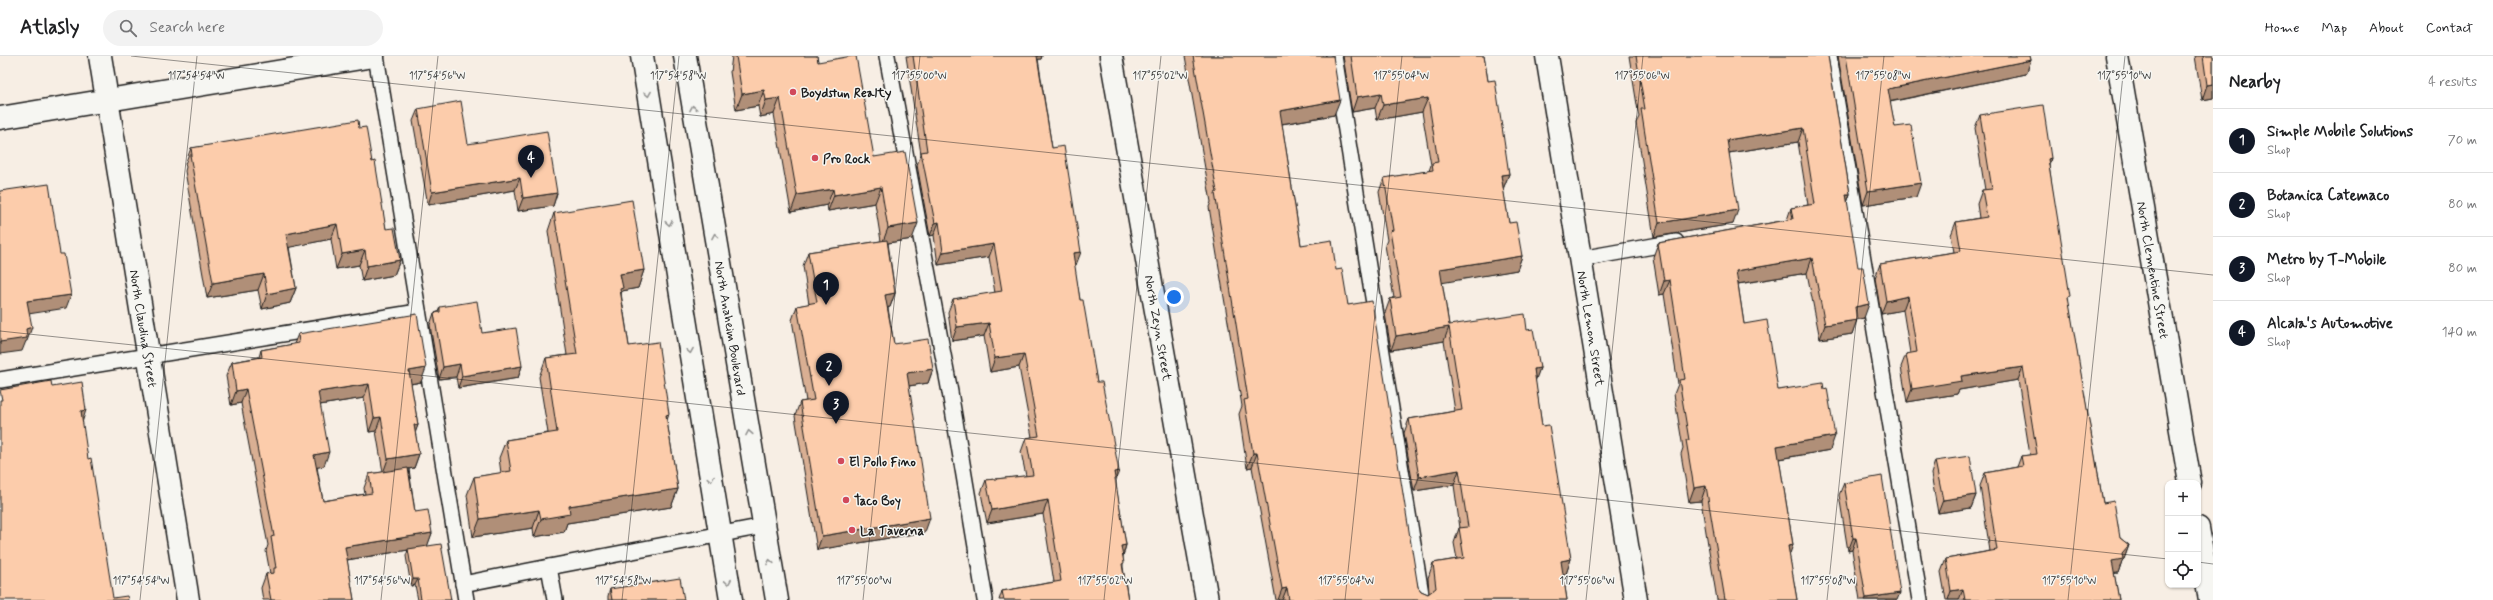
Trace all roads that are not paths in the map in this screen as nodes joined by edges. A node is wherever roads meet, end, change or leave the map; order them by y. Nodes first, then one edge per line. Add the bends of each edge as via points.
1 (100, 56) edge
2 (374, 56) edge
3 (642, 56) edge
4 (685, 56) edge
5 (887, 56) edge
6 (1111, 56) edge
7 (1334, 56) edge
8 (1547, 56) edge
9 (1829, 56) edge
10 (2117, 56) edge
11 (108, 100) junction
12 (0, 118) edge
13 (1691, 240) edge
14 (1580, 259) junction
15 (418, 312) junction
16 (149, 356) junction
17 (0, 380) edge
18 (2189, 480) edge
19 (764, 526) junction
20 (721, 536) junction
21 (2201, 546) edge
22 (549, 567) junction
23 (463, 584) junction
24 (188, 600) edge
25 (466, 600) edge
26 (555, 600) edge
27 (731, 600) edge
28 (777, 600) edge
29 (985, 600) edge
30 (1207, 600) edge
31 (1422, 600) edge
32 (1636, 600) edge
33 (1920, 600) edge
34 (2210, 600) edge

1 - 11 street, North Claudina Street
2 - 11 street
2 - 15 lane
3 -> 20 street
19 -> 4 street, North Anaheim Boulevard
5 - 29 lane via 949,384
6 - 30 street, North Zeyn Street
7 - 31 lane
8 - 14 street, North Lemon Street
9 - 33 lane
10 - 18 street, North Clementine Street
11 - 12 street
11 - 16 street, North Claudina Street
13 - 14 lane
14 - 32 street, North Lemon Street
15 - 16 lane
15 - 23 lane
16 - 17 lane
16 - 24 street, North Claudina Street
19 - 20 lane
28 -> 19 street, North Anaheim Boulevard
20 - 22 lane
20 -> 27 street
21 - 34 street
22 - 23 lane
22 - 26 lane
23 - 25 lane

